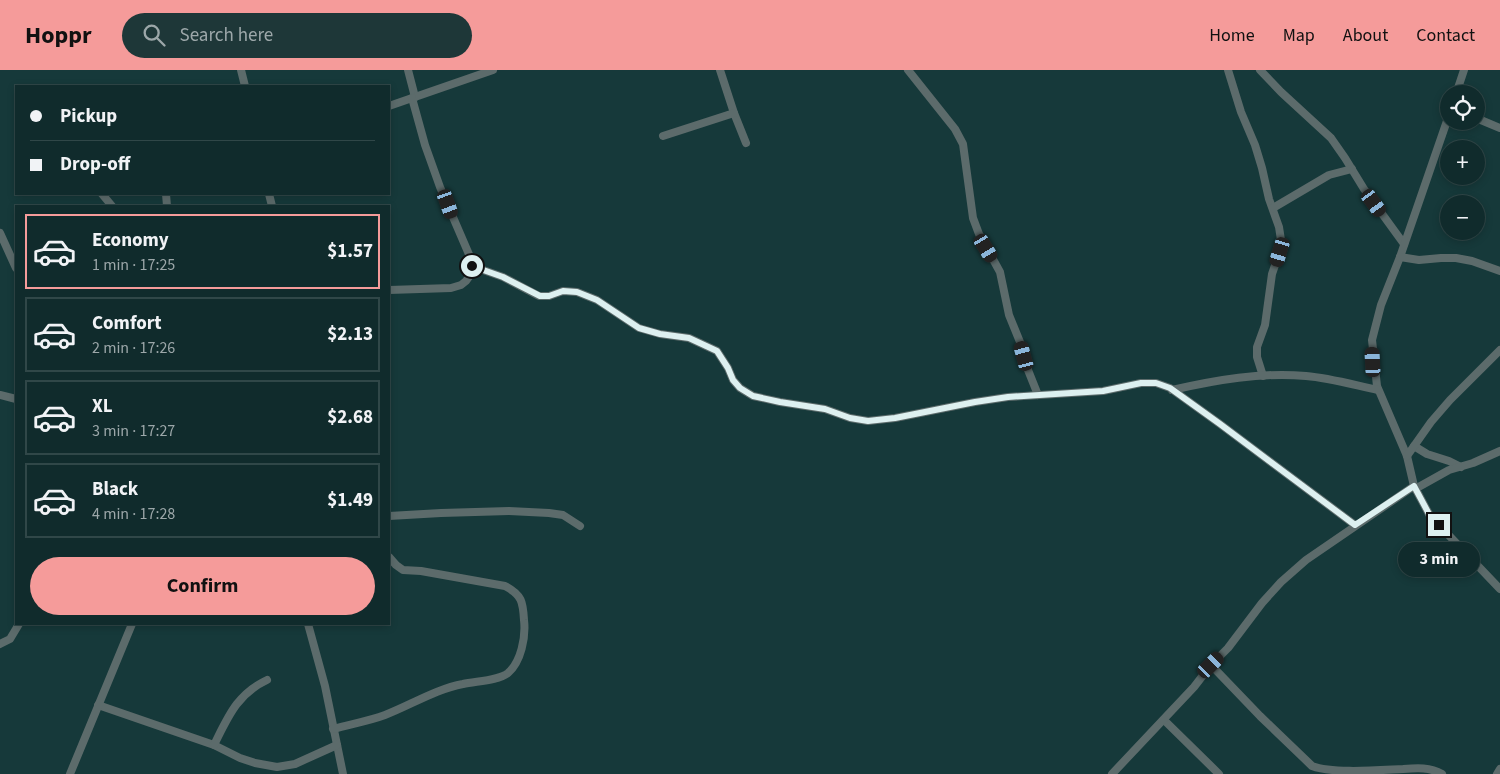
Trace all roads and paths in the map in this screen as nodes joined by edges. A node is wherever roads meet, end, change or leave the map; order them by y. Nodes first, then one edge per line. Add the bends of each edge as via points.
1 (241, 70) edge
2 (408, 70) edge
3 (493, 70) edge
4 (720, 70) edge
5 (908, 70) edge
6 (1228, 70) edge
7 (1260, 70) edge
8 (1464, 70) edge
9 (245, 85) edge
10 (1459, 85) edge
11 (413, 98) junction
12 (390, 106) edge
13 (734, 113) junction
14 (1485, 122) edge
15 (1500, 128) edge
16 (1444, 130) edge
17 (663, 136) dead end
18 (746, 143) dead end
19 (1352, 169) junction
20 (103, 195) edge
21 (111, 205) edge
22 (1273, 208) junction
23 (0, 233) edge
24 (1404, 244) junction
25 (1400, 257) junction
26 (15, 266) edge
27 (472, 266) junction
28 (1500, 271) edge
29 (390, 290) edge
30 (1500, 350) edge
31 (1263, 376) junction
32 (1172, 390) junction
33 (1378, 390) junction
34 (0, 395) edge
35 (1038, 395) junction
36 (15, 399) edge
37 (1414, 446) junction
38 (1500, 451) edge
39 (1407, 456) junction
40 (1461, 467) junction
41 (1415, 487) junction
42 (390, 516) edge
43 (1355, 525) junction
44 (580, 526) dead end
45 (390, 558) edge
46 (1500, 589) edge
47 (18, 625) edge
48 (132, 625) edge
49 (308, 625) edge
50 (0, 644) edge
51 (1211, 665) junction
52 (266, 680) dead end
53 (98, 705) junction
54 (1164, 720) junction
55 (334, 729) junction
56 (214, 744) junction
57 (336, 745) junction
58 (1312, 766) junction
59 (1500, 769) edge
60 (70, 774) edge
61 (343, 774) edge
62 (1112, 774) edge
63 (1219, 774) edge
64 (1317, 774) edge
65 (1442, 774) edge
66 (1497, 774) edge

1 - 9 street
2 - 11 street
3 - 11 street
4 - 13 street
5 - 35 street via 956,129 963,144 973,218 1000,272 1009,315
6 - 22 street
7 - 19 street via 1331,138
8 - 10 street
11 - 12 street
11 - 27 street via 425,146
13 - 17 street
13 - 18 street
14 - 15 street
16 - 24 street
19 - 22 street via 1329,175
19 - 24 street
20 - 21 street
22 - 31 street via 1281,240 1265,326 1257,347
23 - 26 street
24 - 25 street
25 - 28 street via 1419,260 1456,258
25 - 33 street via 1381,305 1372,340
27 - 29 street via 466,281 456,287
27 - 35 street via 540,296 577,292 597,300 639,328 689,338 717,351 740,388 764,399 825,409 868,421 975,402
30 - 37 street via 1450,400
31 - 32 street
31 - 33 street via 1306,376
32 - 35 street via 1156,383 1141,383 1103,391
32 - 43 street
33 - 39 street
34 - 36 street
37 - 39 street
37 - 40 street
38 - 40 street
39 - 41 street
40 - 41 street
41 - 43 street
41 - 46 street via 1429,514
42 - 44 street via 509,511 550,513
43 - 51 street via 1281,582
45 - 55 street via 403,570 505,586 514,591 520,596 524,608 525,628 519,654 507,674 435,692 383,716
47 - 50 street via 10,638
48 - 53 street
49 - 55 street
51 - 54 street
51 - 58 street
52 - 56 street via 255,685 234,706
53 - 56 street
53 - 60 street
54 - 62 street
54 - 63 street
55 - 57 street
56 - 57 street via 240,758 277,767 295,764
57 - 61 street
58 - 64 street
58 - 65 street via 1347,770 1418,768
59 - 66 street

